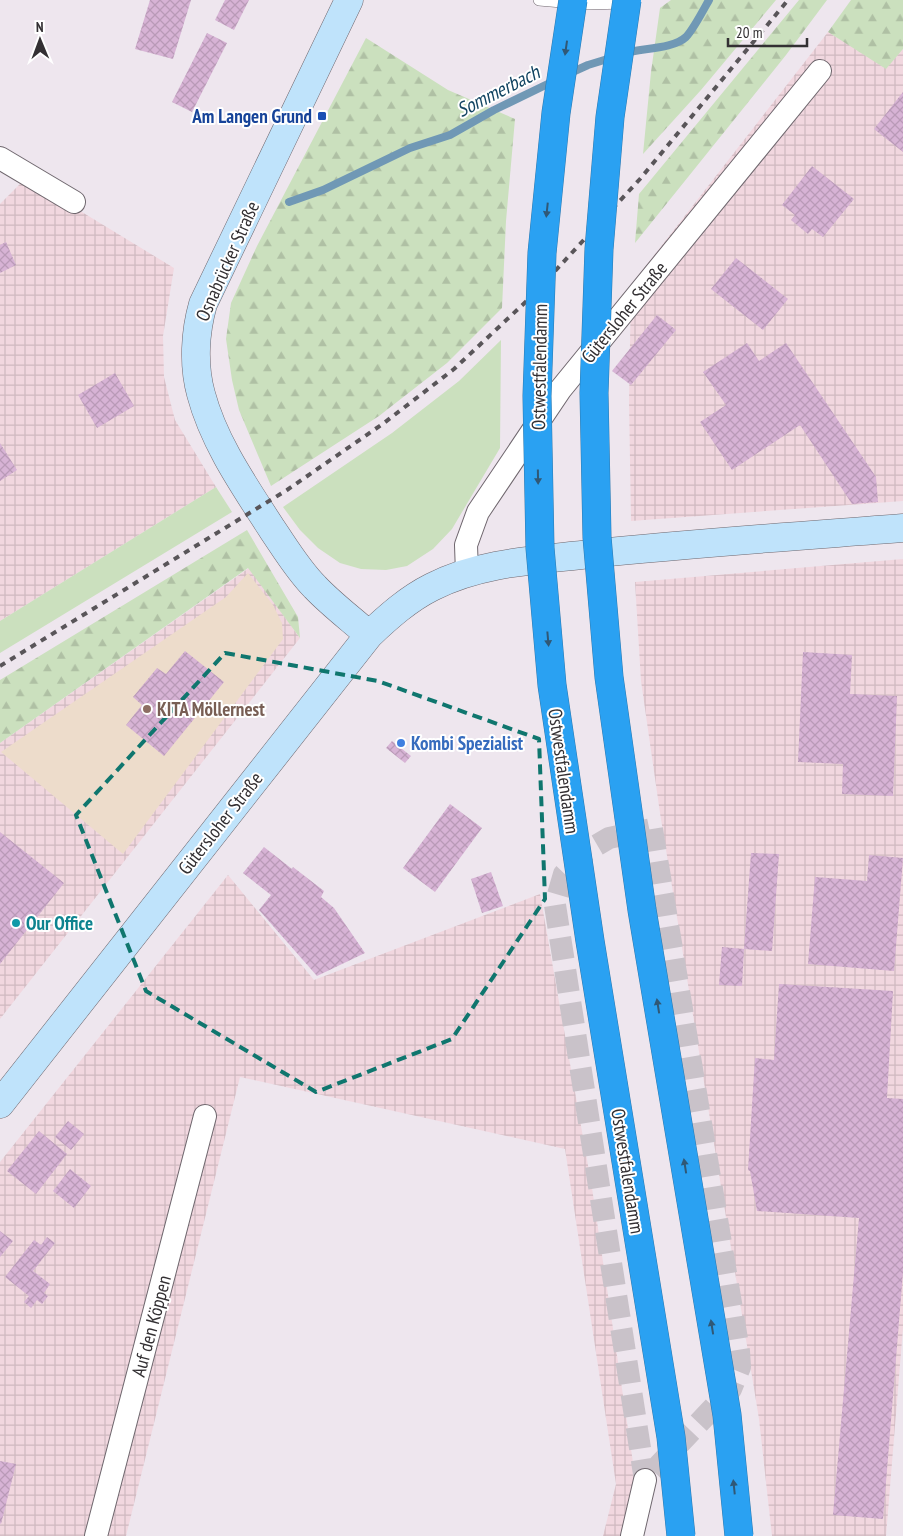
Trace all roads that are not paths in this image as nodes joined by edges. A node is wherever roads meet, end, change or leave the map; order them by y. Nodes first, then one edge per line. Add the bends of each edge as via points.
1 (349, 0) edge
2 (539, 0) edge
3 (573, 0) edge
4 (627, 0) edge
5 (640, 0) edge
6 (820, 70) dead end
7 (0, 158) edge
8 (74, 202) dead end
9 (903, 528) edge
10 (467, 573) junction
11 (369, 635) junction
12 (0, 1104) edge
13 (205, 1116) dead end
14 (645, 1480) dead end
15 (96, 1536) edge
16 (632, 1536) edge
17 (681, 1536) edge
18 (738, 1536) edge

1 - 11 main road, Osnabrücker Straße via 203,304 197,325 196,361 200,393 210,422 262,514 314,586
2 - 5 lane via 585,4
3 -> 17 highway, Ostwestfalendamm, bridge via 556,113 542,253 536,396 540,548 552,685 671,1437
18 -> 4 highway, bridge via 726,1415 642,910 614,716 597,536 594,393 599,249 610,117
6 - 10 street, Gütersloher Straße via 560,390 478,512 466,544
7 - 8 street
9 - 10 main road, Gütersloher Straße via 648,548 518,562
10 - 11 main road, Gütersloher Straße via 432,586
11 - 12 main road, Gütersloher Straße
13 - 15 street, Auf den Köppen
14 - 16 street

